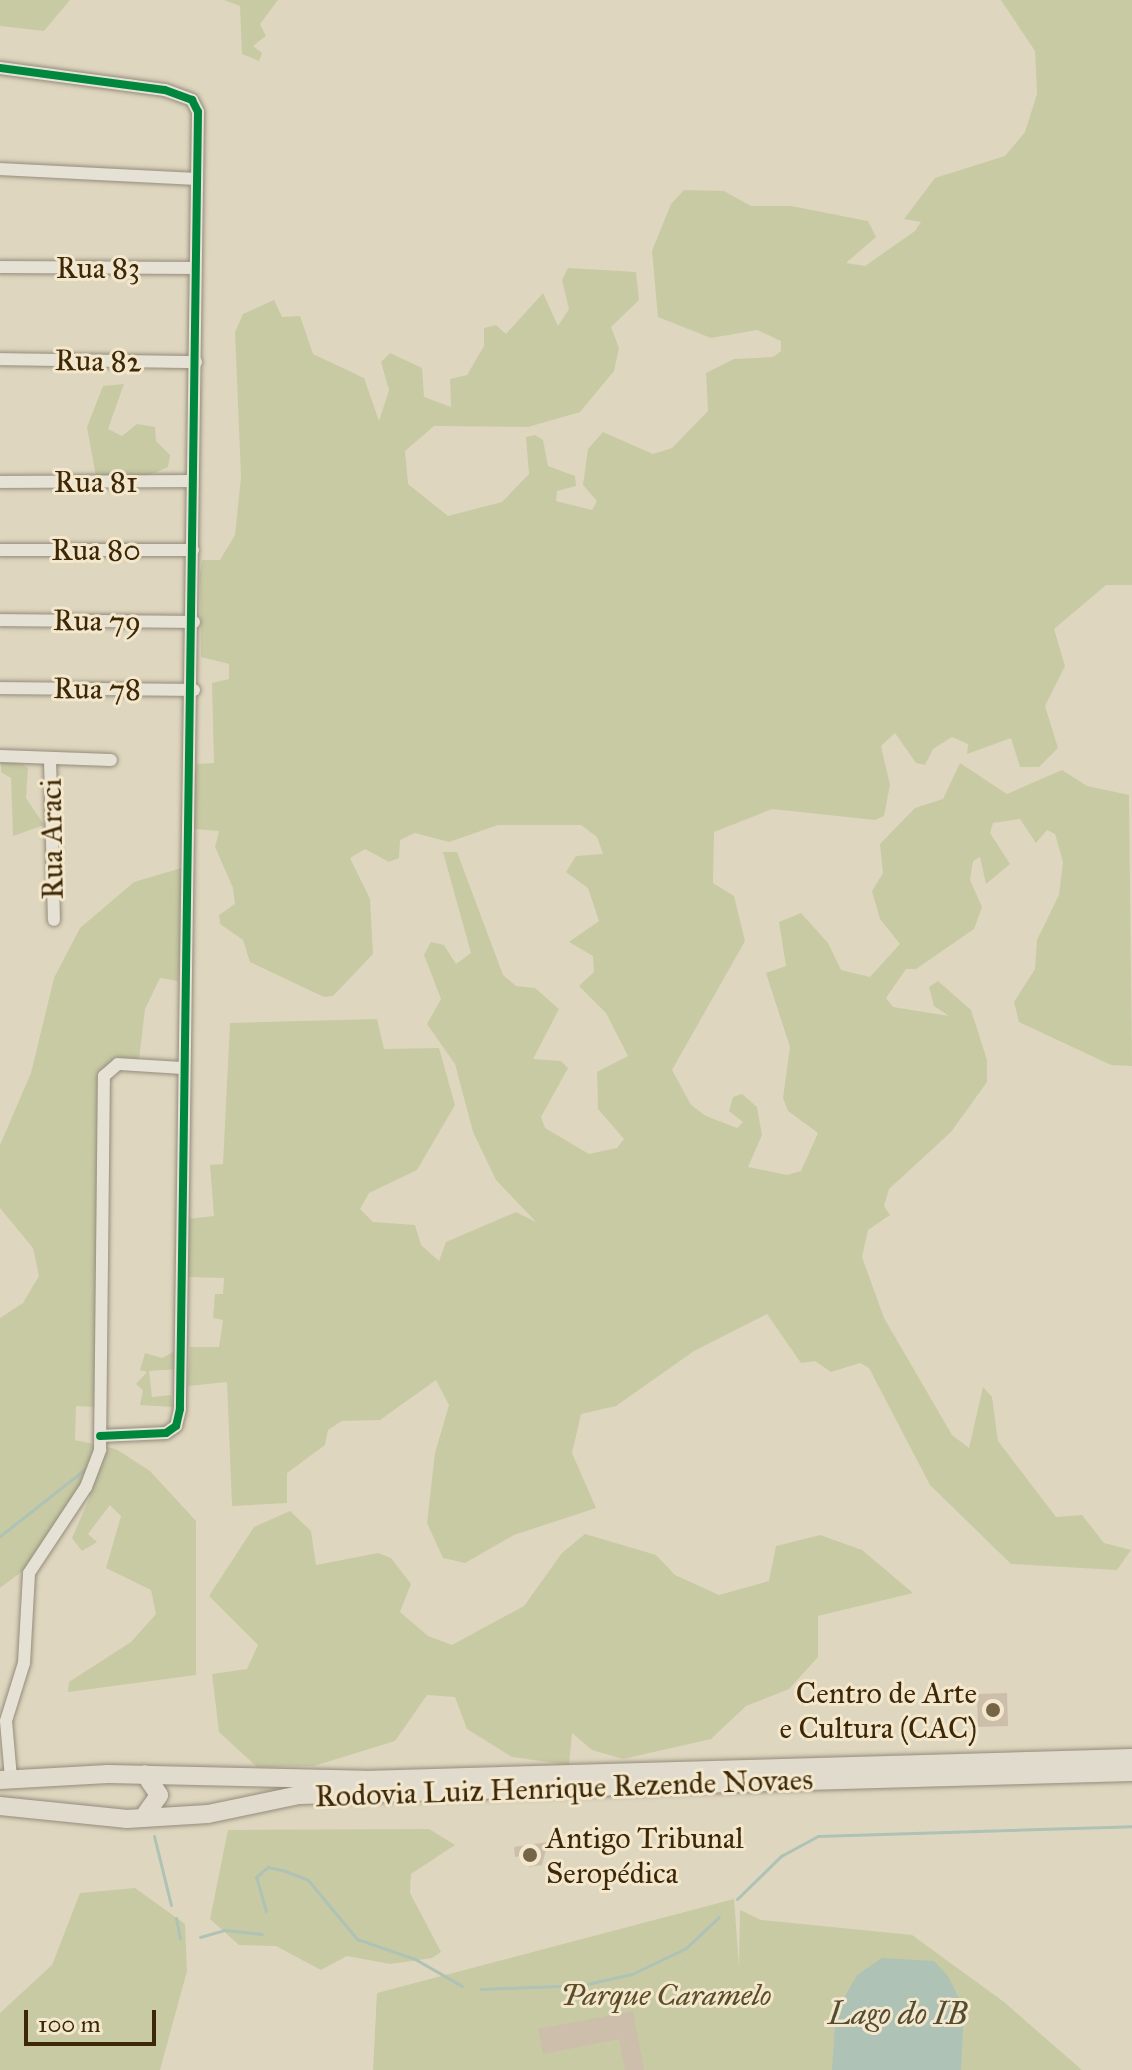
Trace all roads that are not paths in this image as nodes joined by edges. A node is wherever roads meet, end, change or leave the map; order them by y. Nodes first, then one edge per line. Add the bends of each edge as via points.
1 (0, 68) edge
2 (0, 169) edge
3 (196, 179) junction
4 (0, 267) edge
5 (195, 268) junction
6 (0, 359) edge
7 (196, 362) junction
8 (192, 481) junction
9 (0, 482) edge
10 (0, 550) edge
11 (193, 550) junction
12 (0, 620) edge
13 (194, 622) junction
14 (0, 688) edge
15 (194, 690) junction
16 (0, 756) edge
17 (50, 759) junction
18 (111, 760) dead end
19 (54, 920) dead end
20 (184, 1068) junction
21 (100, 1436) junction
22 (0, 1683) edge
23 (13, 1689) junction
24 (1132, 1758) edge
25 (1132, 1772) edge
26 (145, 1774) junction
27 (5, 1779) edge
28 (0, 1806) edge
29 (143, 1818) junction

1 - 3 street via 129,84 192,100 198,112
2 - 3 street
3 - 5 street
4 - 5 street, Rua 83
5 - 7 street
6 - 7 street, Rua 82
7 - 8 street
8 - 9 street, Rua 81
8 - 11 street
10 - 11 street, Rua 80
11 - 13 street
12 - 13 street, Rua 79
13 - 15 street
14 - 15 street, Rua 78
15 - 20 street
16 - 17 street
17 - 18 street
17 - 19 street, Rua Araci
20 - 21 street via 178,1421 166,1433
20 - 21 street via 118,1064 104,1076
21 - 23 street via 86,1487 29,1573 24,1663
22 - 23 street
23 - 27 street via 6,1721
24 - 26 highway, Rodovia Luiz Henrique Rezende Novaes via 364,1780
25 - 29 highway, Rodovia Luiz Henrique Rezende Novaes via 299,1795 208,1814
26 - 27 highway, Rodovia Luiz Henrique Rezende Novaes
26 - 29 highway via 159,1795
28 - 29 highway, Rodovia Luiz Henrique Rezende Novaes

